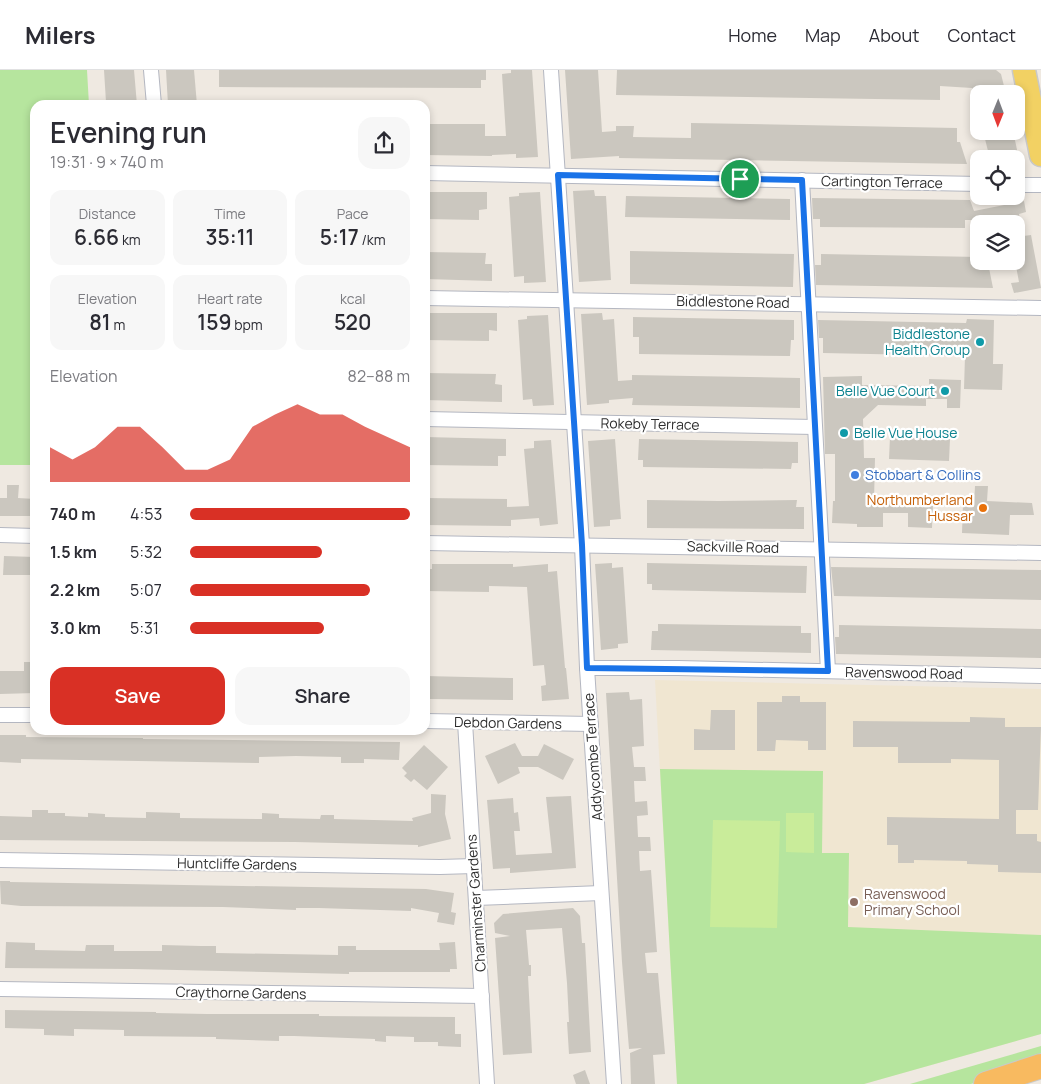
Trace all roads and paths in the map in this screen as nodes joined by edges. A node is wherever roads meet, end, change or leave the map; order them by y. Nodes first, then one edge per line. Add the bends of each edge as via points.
1 (151, 70) edge
2 (551, 70) edge
3 (1024, 70) edge
4 (154, 100) edge
5 (1041, 155) edge
6 (430, 173) edge
7 (558, 175) junction
8 (802, 180) junction
9 (970, 184) edge
10 (1025, 185) edge
11 (1041, 185) edge
12 (430, 298) edge
13 (566, 300) junction
14 (809, 303) junction
15 (1041, 308) edge
16 (430, 420) edge
17 (573, 422) junction
18 (815, 427) junction
19 (0, 535) edge
20 (30, 536) edge
21 (430, 543) edge
22 (582, 545) junction
23 (821, 548) junction
24 (1041, 552) edge
25 (587, 668) junction
26 (828, 671) junction
27 (1041, 676) edge
28 (0, 715) edge
29 (30, 715) edge
30 (430, 721) edge
31 (465, 722) junction
32 (591, 724) junction
33 (0, 860) edge
34 (474, 866) junction
35 (601, 893) junction
36 (476, 898) junction
37 (0, 989) edge
38 (482, 996) junction
39 (1041, 1066) edge
40 (487, 1084) edge
41 (614, 1084) edge
42 (986, 1084) edge

1 - 4 street
2 - 7 street, Addycombe Terrace
3 - 5 main road
6 - 7 street, Cartington Terrace
7 - 8 street, Cartington Terrace
7 - 13 street, Addycombe Terrace
8 - 9 street, Cartington Terrace
8 - 14 street
10 - 11 street
12 - 13 street, Biddlestone Road
13 - 14 street, Biddlestone Road
13 - 17 street, Addycombe Terrace
14 - 15 street, Biddlestone Road
14 - 18 street
16 - 17 street, Rokeby Terrace
17 - 18 street, Rokeby Terrace
17 - 22 street, Addycombe Terrace
18 - 23 street
19 - 20 street
21 - 22 street, Sackville Road
22 - 23 street, Sackville Road
22 - 25 street, Addycombe Terrace
23 - 24 street, Sackville Road
23 - 26 street
25 - 26 street, Ravenswood Road
25 - 32 street, Addycombe Terrace
26 - 27 street, Ravenswood Road
28 - 29 street
30 - 31 street, Debdon Gardens
31 - 32 street, Debdon Gardens
31 - 34 street, Charminster Gardens
32 - 35 street, Addycombe Terrace
33 - 34 street, Huntcliffe Gardens
34 - 36 street, Charminster Gardens
35 - 36 street
35 - 41 street, Addycombe Terrace
36 - 38 street, Charminster Gardens
37 - 38 street, Craythorne Gardens
38 - 40 street, Charminster Gardens
39 - 42 highway

